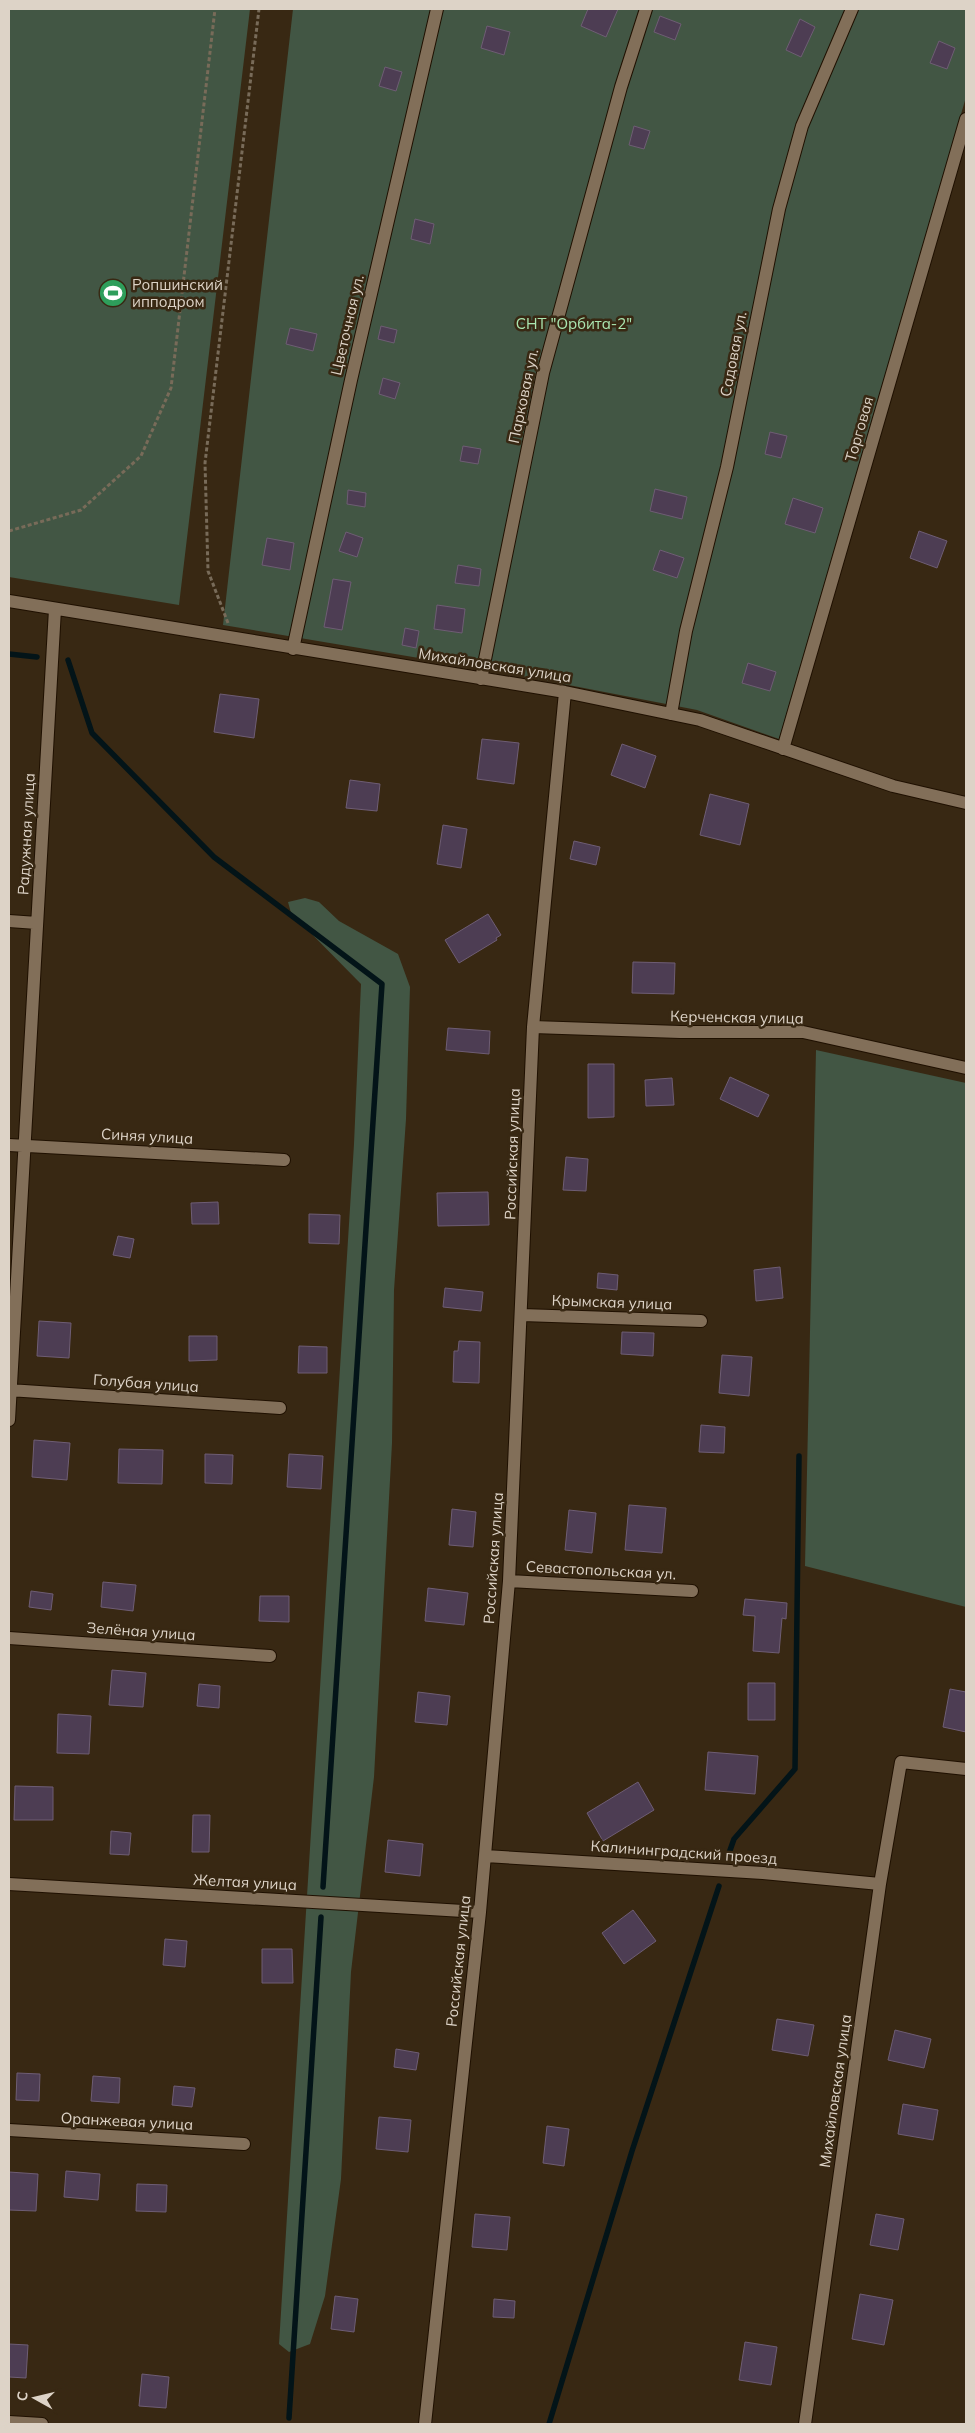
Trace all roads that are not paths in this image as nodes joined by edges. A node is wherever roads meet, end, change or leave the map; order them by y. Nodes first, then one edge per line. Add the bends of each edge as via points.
1 (437, 9) edge
2 (646, 9) edge
3 (852, 9) edge
4 (966, 119) edge
5 (9, 601) edge
6 (55, 609) junction
7 (293, 649) junction
8 (481, 679) junction
9 (565, 692) junction
10 (671, 714) junction
11 (783, 748) junction
12 (966, 802) edge
13 (9, 921) edge
14 (37, 923) junction
15 (533, 1027) junction
16 (966, 1068) edge
17 (9, 1145) edge
18 (24, 1146) junction
19 (284, 1160) dead end
20 (522, 1315) junction
21 (701, 1321) dead end
22 (10, 1390) edge
23 (280, 1408) dead end
24 (9, 1420) edge
25 (509, 1581) junction
26 (692, 1591) dead end
27 (9, 1638) edge
28 (270, 1656) dead end
29 (966, 1769) edge
30 (485, 1856) junction
31 (9, 1884) edge
32 (880, 1884) junction
33 (480, 1912) junction
34 (9, 2130) edge
35 (244, 2144) dead end
36 (9, 2422) edge
37 (42, 2424) edge
38 (425, 2424) edge
39 (805, 2424) edge

1 - 7 street, Цветочная ул.
2 - 8 street, Парковая ул. via 621,87 543,373
3 - 10 street, Садовая ул. via 802,126 779,209 728,467 686,631
4 - 11 street, Торговая
5 - 6 street, Михайловская улица
6 - 7 street, Михайловская улица
6 - 14 street, Радужная улица
7 - 8 street, Михайловская улица
8 - 9 street, Михайловская улица
9 - 10 street, Михайловская улица
9 - 15 street, Российская улица
10 - 11 street, Михайловская улица via 700,720
11 - 12 street, Михайловская улица via 893,786
13 - 14 street
14 - 18 street, Радужная улица
15 - 16 street, Керченская улица via 803,1032
15 - 20 street, Российская улица
17 - 18 street, Синяя улица
18 - 19 street, Синяя улица
18 - 22 street, Радужная улица
20 - 21 street, Крымская улица
20 - 25 street, Российская улица
22 - 23 street, Голубая улица
22 - 24 street, Радужная улица
25 - 26 street, Севастопольская ул.
25 - 30 street, Российская улица
27 - 28 street, Зелёная улица
29 - 32 street, Михайловская улица via 901,1762
30 - 32 street, Калининградский проезд via 763,1873
30 - 33 street, Российская улица
31 - 33 street, Желтая улица
32 - 39 street, Михайловская улица
33 - 38 street, Российская улица
34 - 35 street, Оранжевая улица
36 - 37 street

